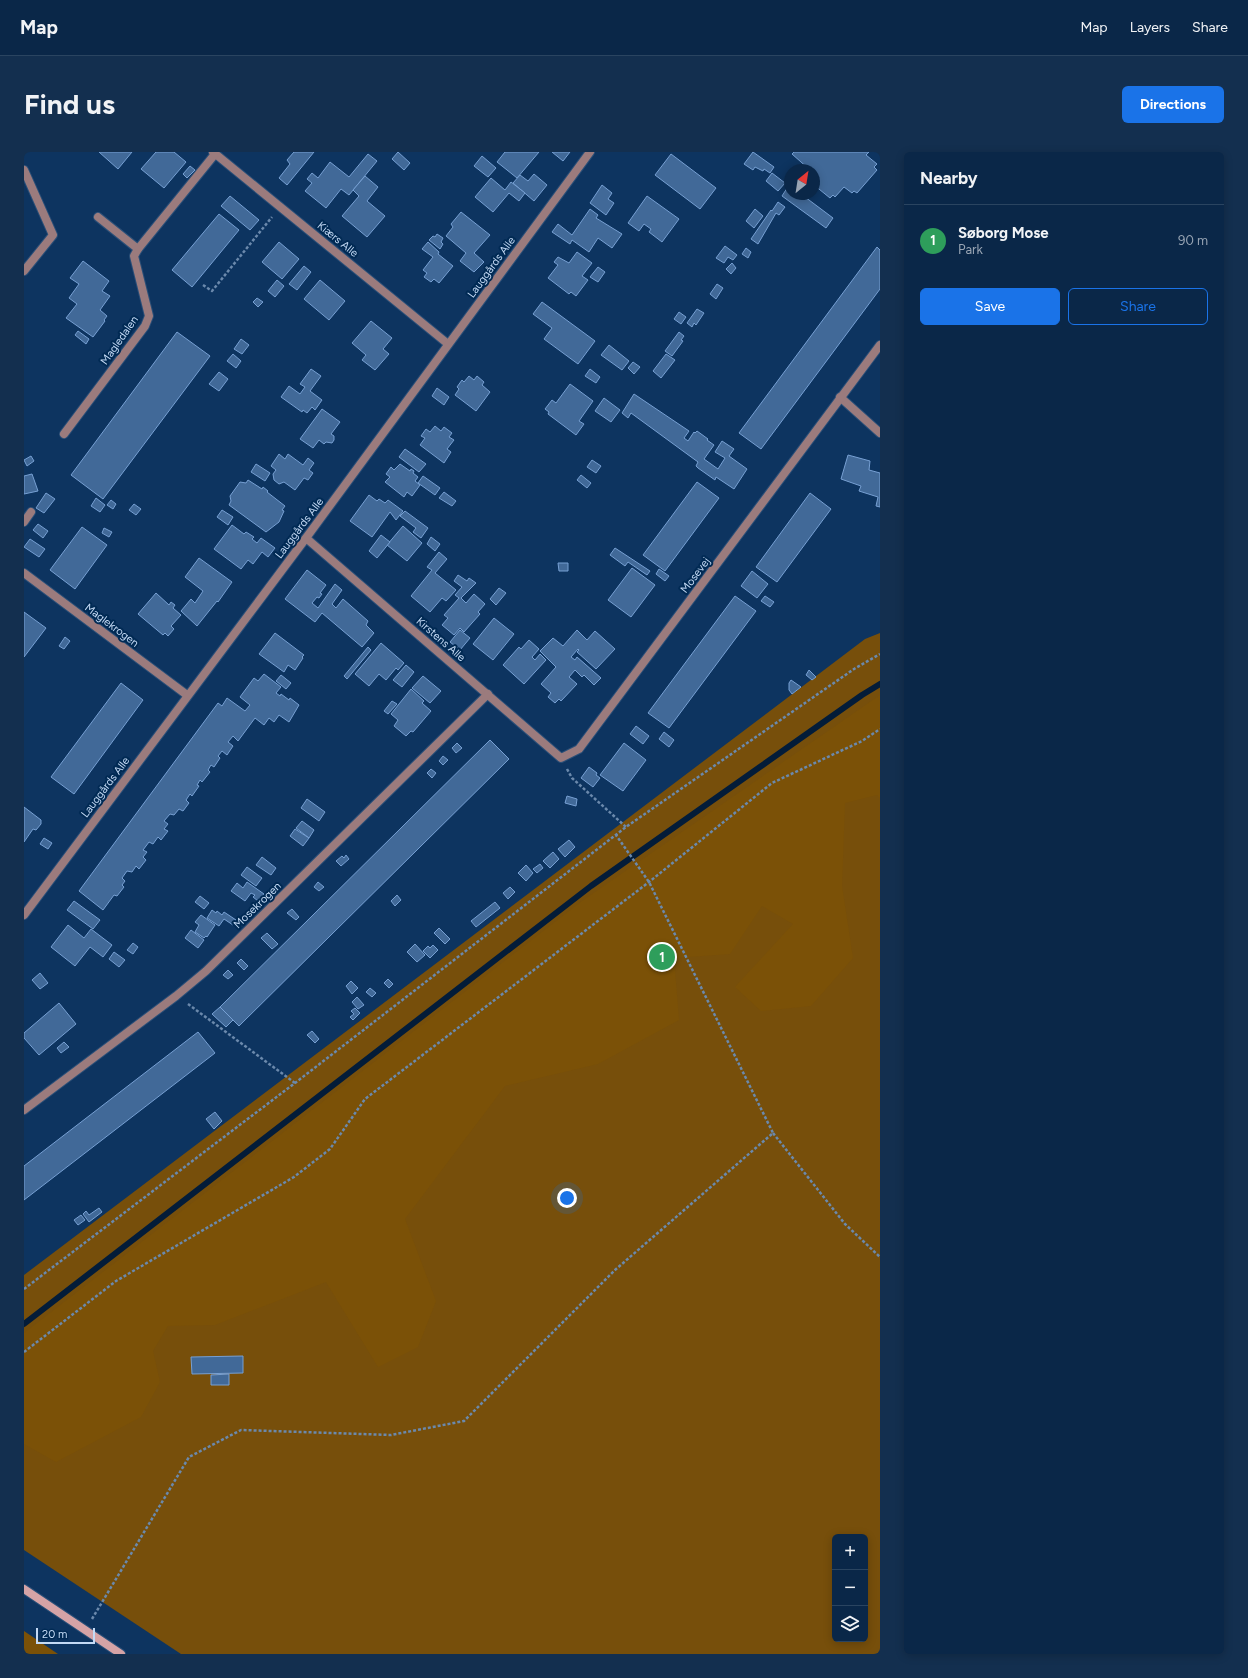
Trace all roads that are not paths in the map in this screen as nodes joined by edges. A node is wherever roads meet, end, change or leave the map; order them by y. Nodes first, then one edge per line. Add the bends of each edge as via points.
1 (590, 152) edge
2 (214, 153) edge
3 (24, 170) edge
4 (98, 217) dead end
5 (138, 249) junction
6 (24, 271) edge
7 (448, 344) junction
8 (880, 345) edge
9 (840, 397) junction
10 (880, 433) edge
11 (64, 434) dead end
12 (31, 512) dead end
13 (24, 522) edge
14 (306, 538) junction
15 (24, 573) edge
16 (488, 694) junction
17 (187, 695) junction
18 (561, 758) joint
19 (24, 915) edge
20 (24, 1110) edge
21 (24, 1589) edge
22 (121, 1654) edge

1 - 7 street, Lauggårds Alle
2 - 5 street
2 - 7 street, Kiærs Alle
3 - 6 street via 53,235
4 - 5 street
5 - 11 street, Magledalen via 134,256 149,316 145,326
7 - 14 street, Lauggårds Alle
8 - 9 street, Mosevej
9 - 10 street
9 - 18 street, Mosevej via 579,749
12 - 13 street
14 - 16 street, Kirstens Alle
14 - 17 street, Lauggårds Alle
15 - 17 street, Maglekrogen
16 - 18 street, Kirstens Alle
16 - 20 street, Mosekrogen via 206,971
17 - 19 street, Lauggårds Alle
21 - 22 street

